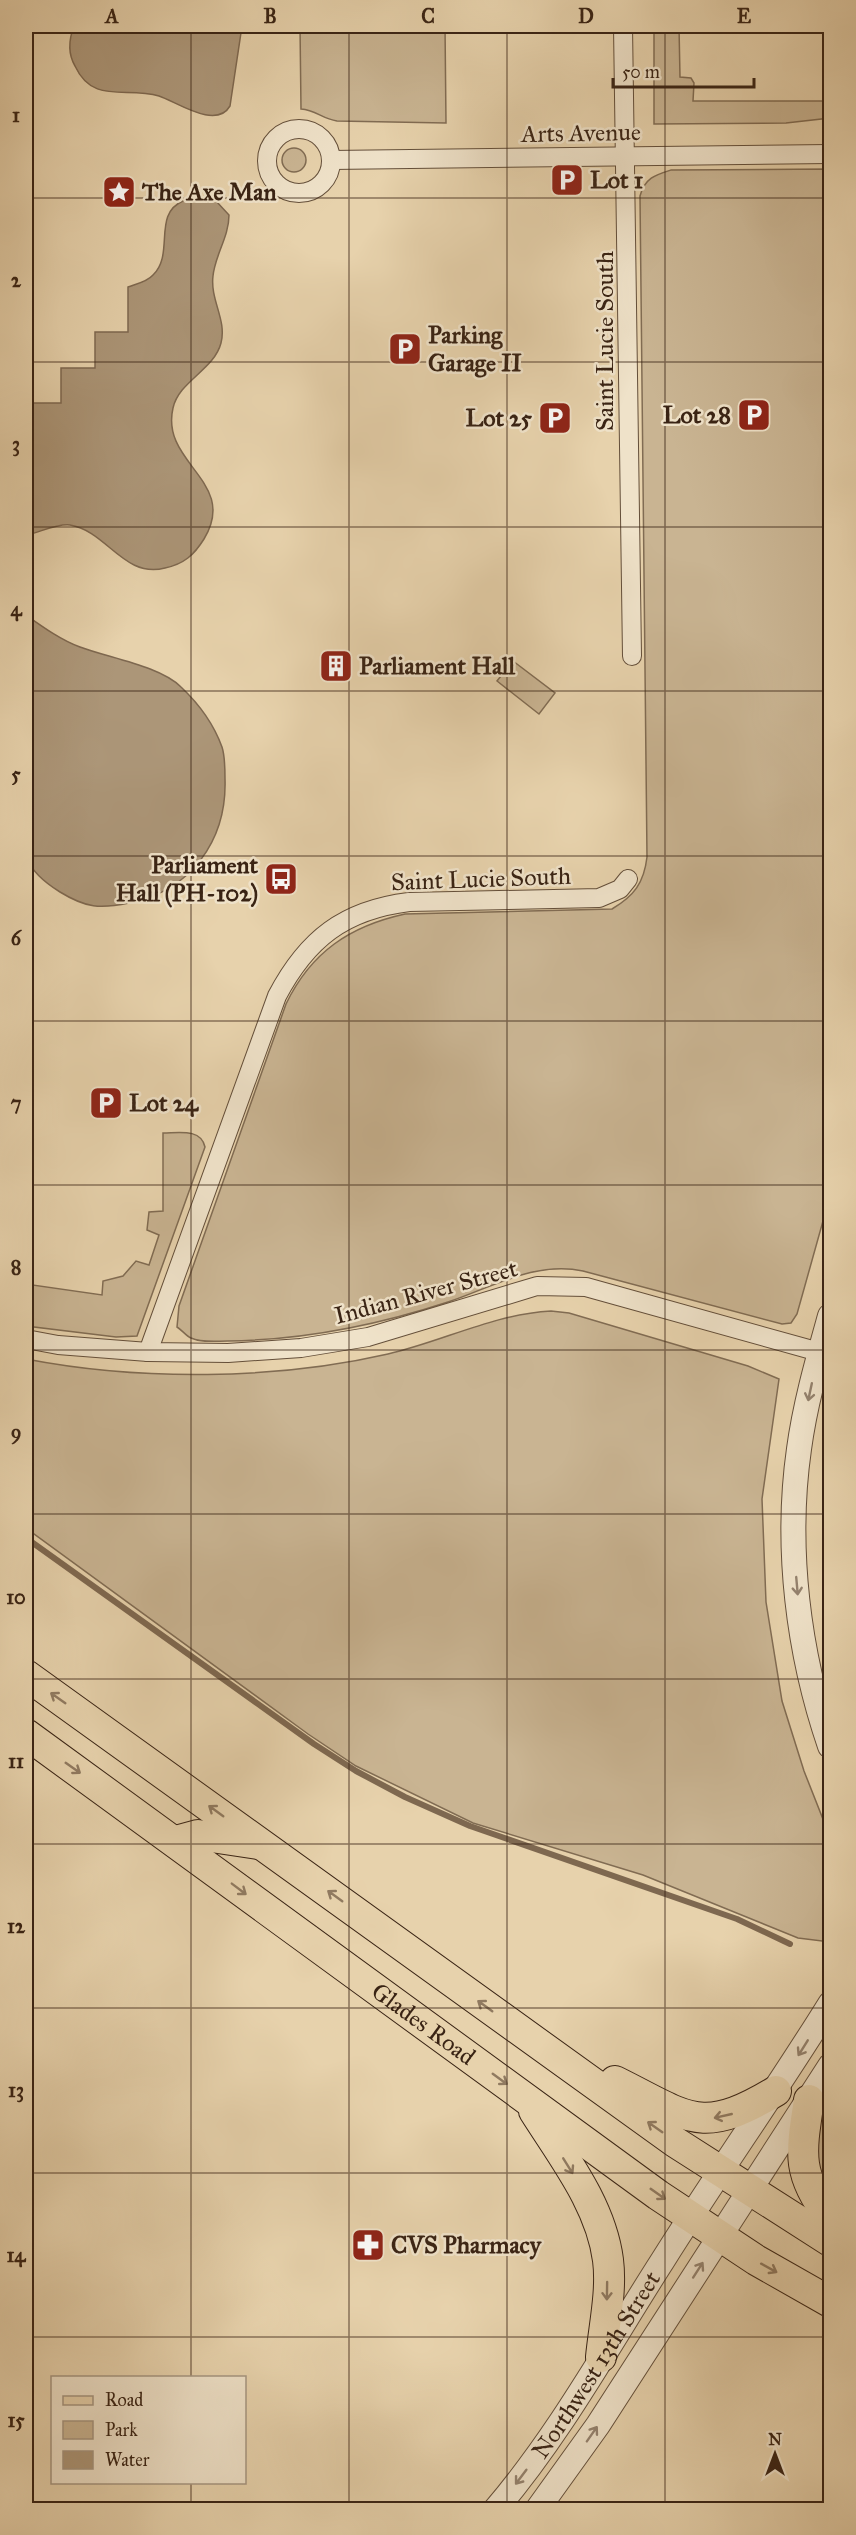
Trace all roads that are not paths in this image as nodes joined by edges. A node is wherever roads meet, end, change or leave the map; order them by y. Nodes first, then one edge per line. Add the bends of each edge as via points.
1 (624, 26) edge
2 (831, 154) edge
3 (626, 156) junction
4 (331, 160) dead end
5 (632, 656) dead end
6 (628, 879) dead end
7 (831, 1316) edge
8 (26, 1339) edge
9 (148, 1352) junction
10 (825, 1354) edge
11 (26, 1675) edge
12 (26, 1734) edge
13 (831, 1746) edge
14 (176, 1841) junction
15 (264, 1845) junction
16 (831, 2004) edge
17 (532, 2040) junction
18 (831, 2066) edge
19 (776, 2091) junction
20 (526, 2098) junction
21 (809, 2100) junction
22 (721, 2171) junction
23 (751, 2190) junction
24 (690, 2216) junction
25 (831, 2217) edge
26 (720, 2236) junction
27 (831, 2241) edge
28 (831, 2302) edge
29 (601, 2357) junction
30 (495, 2510) edge
31 (537, 2510) edge

1 - 3 street, Saint Lucie South
2 - 3 street, Arts Avenue
3 - 4 street, Arts Avenue
3 - 5 street, Saint Lucie South
6 - 9 street, Saint Lucie South via 620,889 599,898 387,905 351,916 309,948 277,996
7 - 10 street
8 - 9 street, Indian River Street
9 - 10 street, Indian River Street via 228,1353 368,1337 515,1291 559,1285 586,1287
10 -> 13 street via 799,1449 794,1551 808,1665
15 -> 11 main road
12 -> 14 main road, Glades Road
14 - 15 main road via 198,1835
14 -> 20 main road, Glades Road
17 -> 15 main road
16 -> 19 street, Northwest 13th Street
19 -> 17 main road via 727,2117 693,2117 669,2110
22 -> 17 main road
18 - 21 street, Northwest 13th Street
19 - 22 street, Northwest 13th Street
20 -> 24 main road, Glades Road
20 -> 29 main road via 590,2202 602,2234 608,2261
21 - 23 street, Northwest 13th Street
21 - 25 main road via 802,2142 804,2169 809,2187
22 - 23 main road
22 - 24 street, Northwest 13th Street
23 - 26 street, Northwest 13th Street
23 - 27 main road
24 - 26 main road, Glades Road
24 - 29 street, Northwest 13th Street
26 -> 28 main road, Glades Road
31 -> 26 street, Northwest 13th Street via 598,2425
29 -> 30 street, Northwest 13th Street via 532,2463

